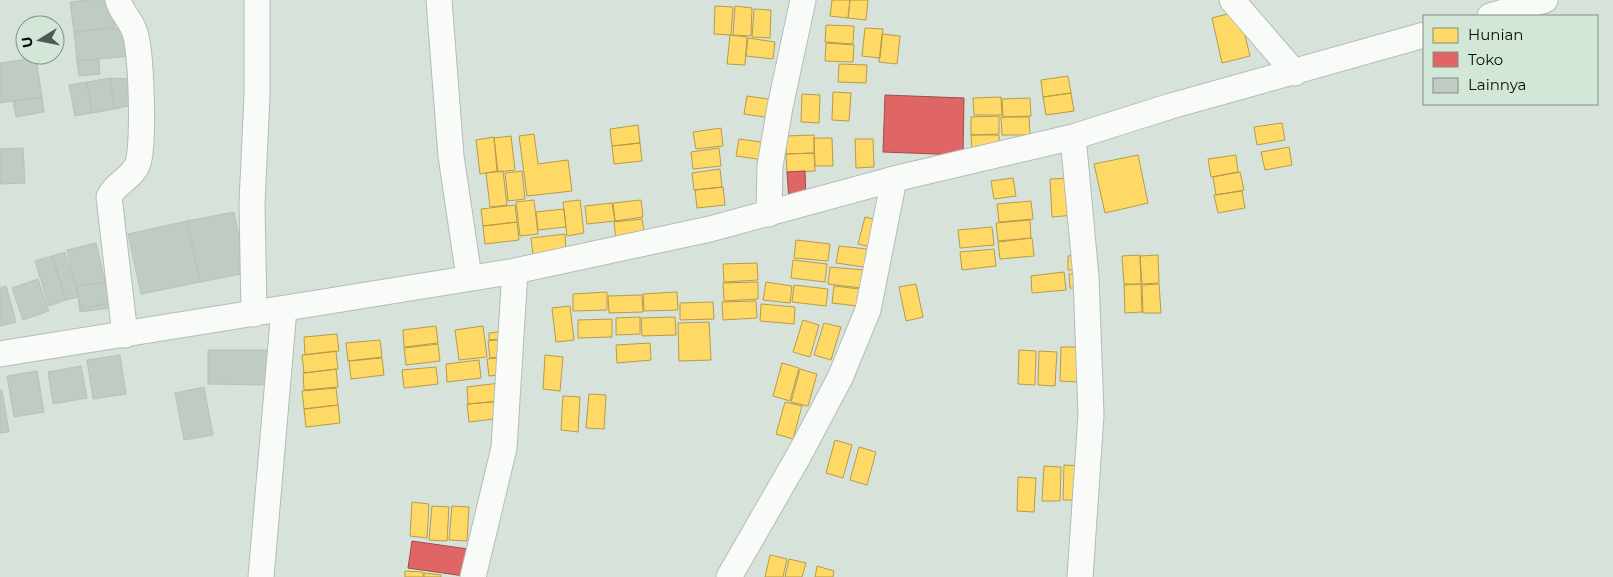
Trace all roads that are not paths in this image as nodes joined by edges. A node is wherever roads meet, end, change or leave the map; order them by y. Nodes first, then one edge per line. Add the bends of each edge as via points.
1 (118, 0) edge
2 (257, 0) edge
3 (440, 0) edge
4 (803, 0) edge
5 (1232, 0) edge
6 (1545, 0) edge
7 (1493, 15) edge
8 (1423, 35) edge
9 (1295, 73) junction
10 (1073, 137) junction
11 (894, 179) junction
12 (769, 214) junction
13 (515, 270) junction
14 (469, 277) junction
15 (284, 309) junction
16 (254, 314) junction
17 (125, 335) junction
18 (0, 354) edge
19 (261, 577) edge
20 (473, 577) edge
21 (729, 577) edge
22 (1080, 577) edge

1 - 17 street via 135,31 142,87 139,162 129,176 112,189 109,197
2 - 16 street via 258,95 252,203
3 - 14 street via 451,156
4 - 12 street via 770,166
5 - 9 street
6 - 7 street
8 - 9 street
9 - 10 street via 1171,106
10 - 11 street
10 - 22 street via 1086,277 1091,415
11 - 12 street
11 - 21 street via 868,310 835,387
12 - 13 street
13 - 14 street
13 - 20 street via 504,448
14 - 15 street
15 - 16 street
15 - 19 street
16 - 17 street
17 - 18 street

